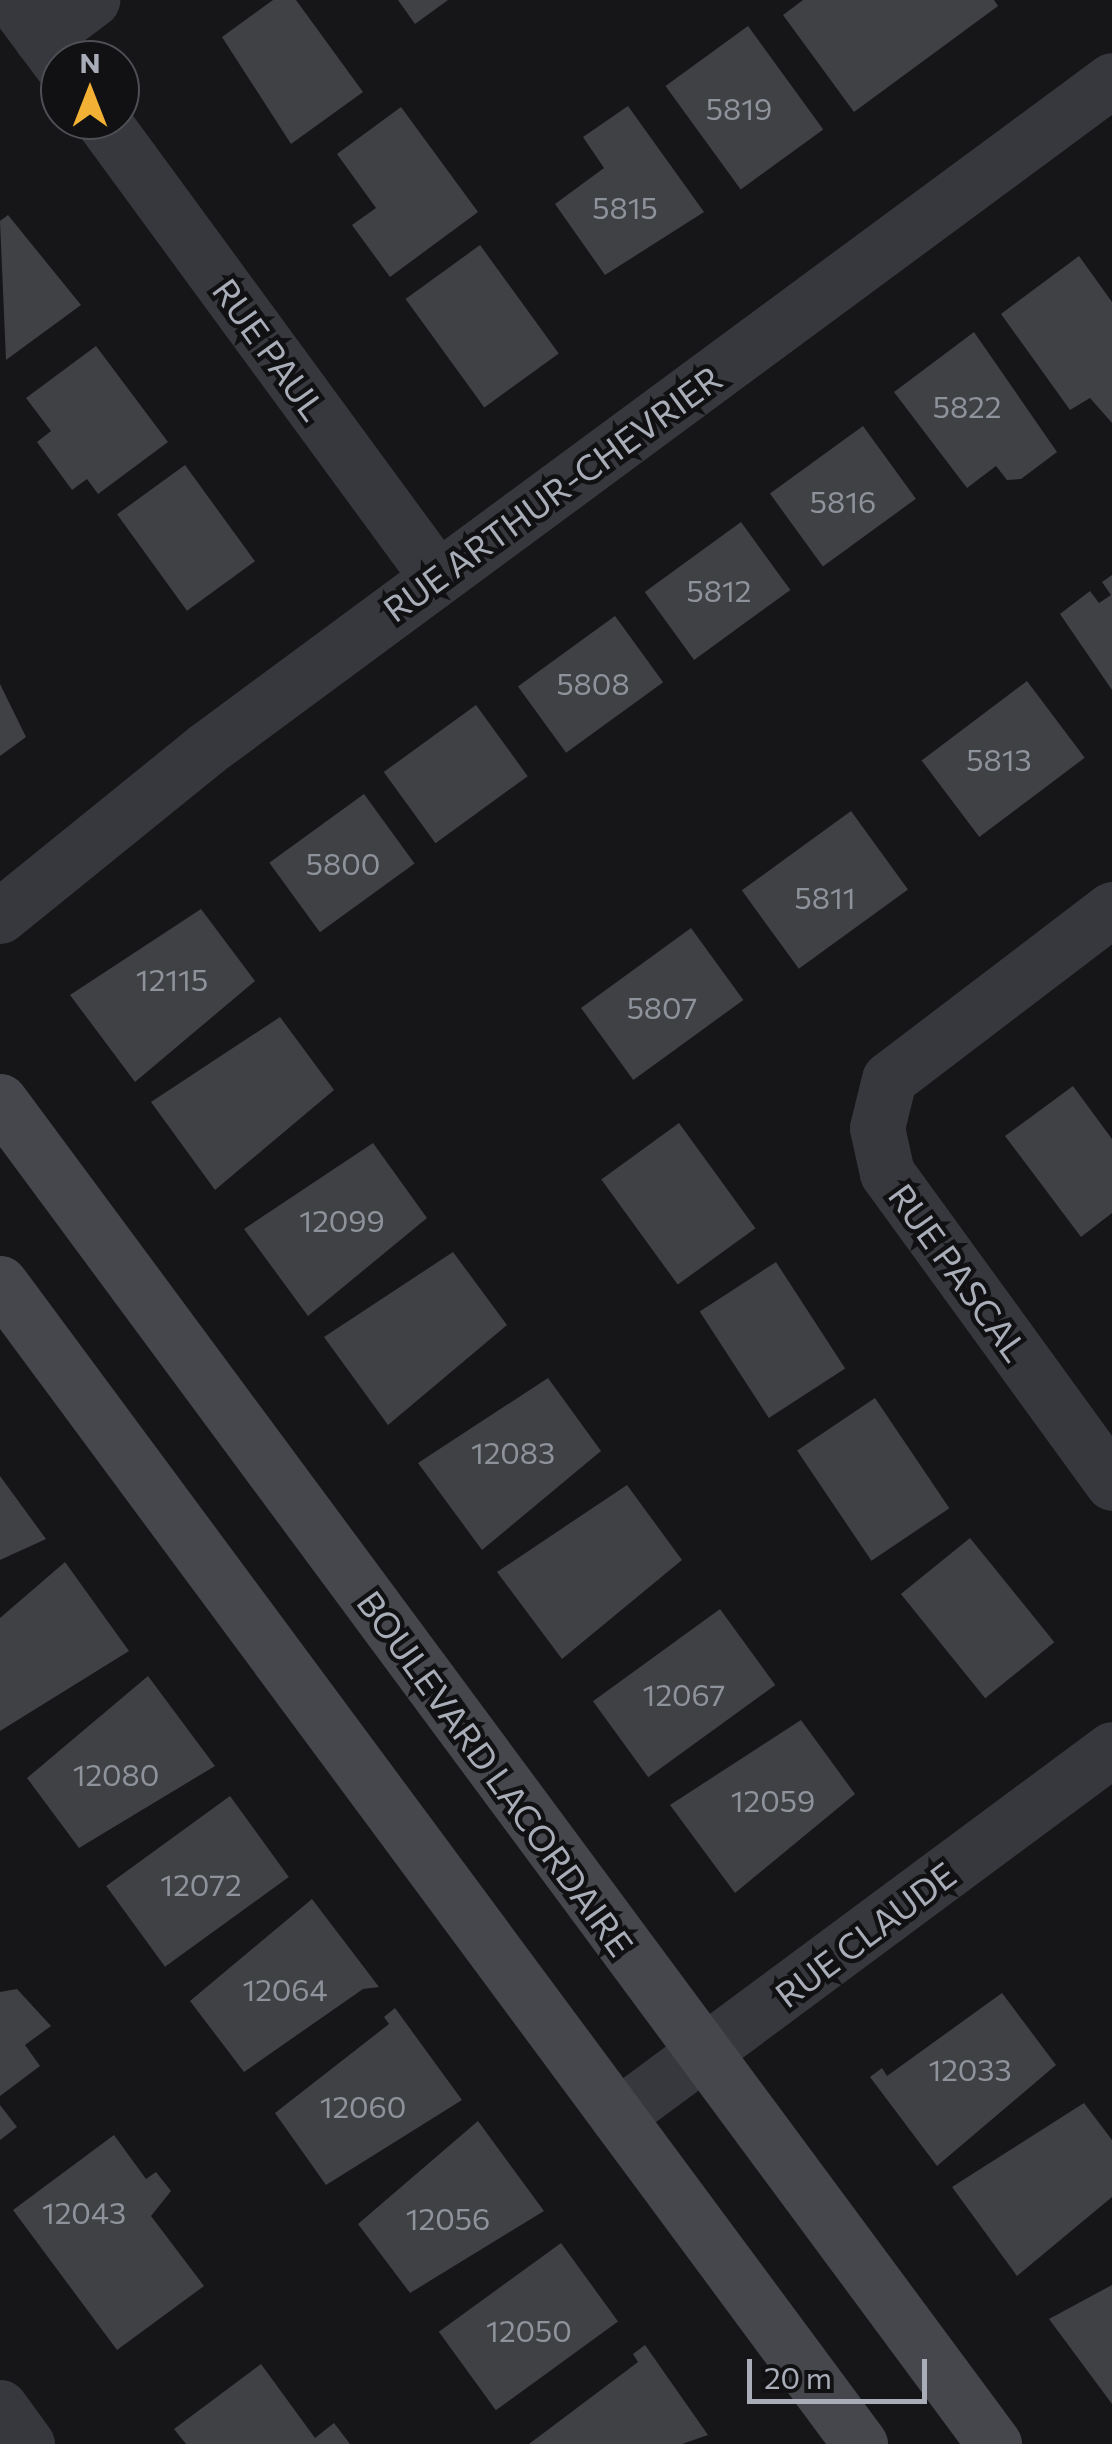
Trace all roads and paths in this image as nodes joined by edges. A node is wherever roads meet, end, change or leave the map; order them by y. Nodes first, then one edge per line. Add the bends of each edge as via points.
1 (92, 0) edge
2 (38, 34) edge
3 (1112, 80) edge
4 (117, 140) edge
5 (437, 578) junction
6 (1112, 909) edge
7 (0, 916) edge
8 (0, 1101) edge
9 (0, 1284) edge
10 (1112, 1483) edge
11 (1112, 1749) edge
12 (703, 2054) junction
13 (617, 2116) junction
14 (0, 2407) edge
15 (28, 2444) edge
16 (860, 2444) edge
17 (994, 2444) edge

1 - 2 street
3 - 5 street, RUE ARTHUR-CHEVRIER
4 - 5 street, RUE PAUL
5 - 7 street, RUE ARTHUR-CHEVRIER
6 - 10 street, RUE PASCAL via 889,1078 877,1128 887,1173
8 - 12 main road, BOULEVARD LACORDAIRE
9 - 13 main road
11 - 12 street, RUE CLAUDE
12 - 13 street, RUE CLAUDE
12 - 17 main road, BOULEVARD LACORDAIRE
13 - 16 main road
14 - 15 street

